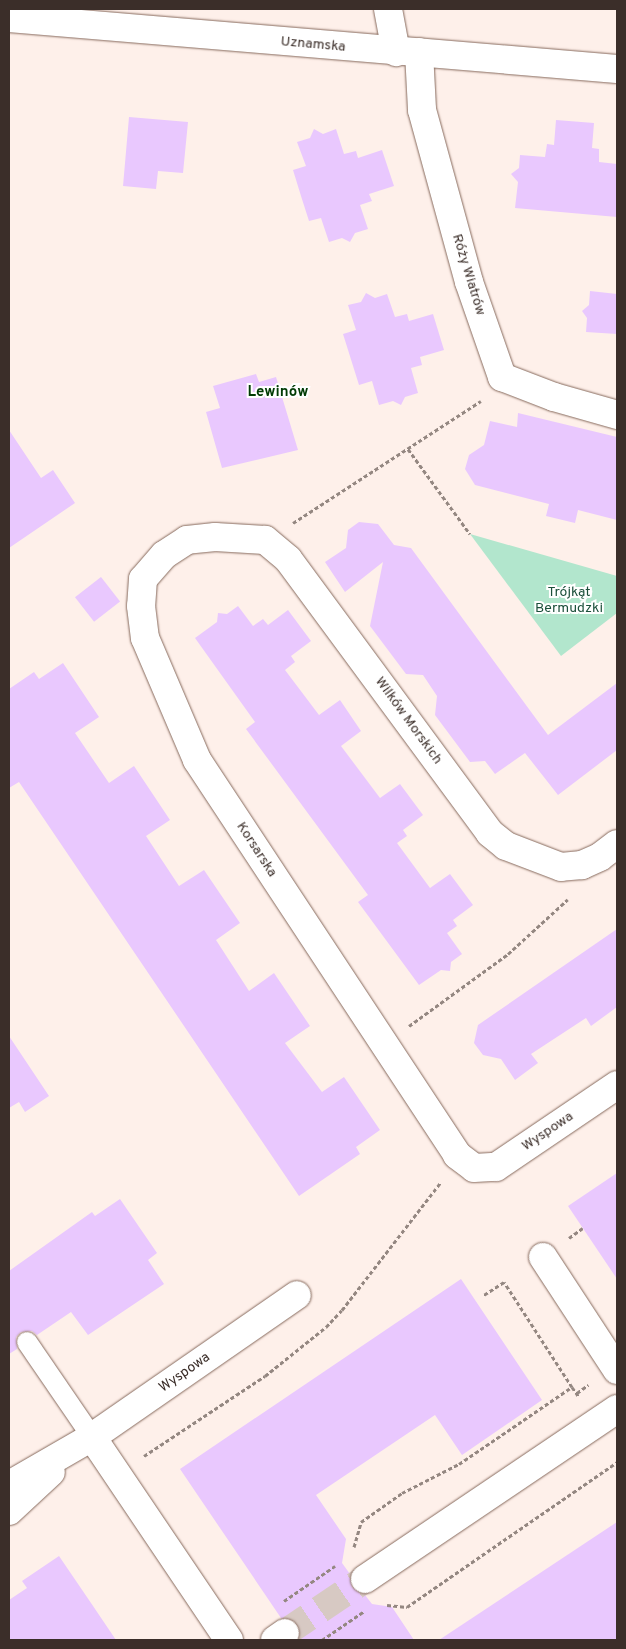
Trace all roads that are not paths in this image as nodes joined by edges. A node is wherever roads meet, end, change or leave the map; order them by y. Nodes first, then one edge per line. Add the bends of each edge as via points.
1 (388, 9) edge
2 (9, 18) edge
3 (408, 52) junction
4 (617, 69) edge
5 (617, 415) edge
6 (265, 540) joint
7 (617, 844) edge
8 (617, 1085) edge
9 (474, 1168) joint
10 (543, 1257) dead end
11 (296, 1295) dead end
12 (27, 1342) dead end
13 (617, 1370) edge
14 (617, 1409) edge
15 (82, 1443) junction
16 (9, 1485) edge
17 (9, 1511) edge
18 (365, 1579) tunnel mouth
19 (229, 1640) edge

1 - 3 street, Róży Wiatrów
2 - 3 street, Uznamska
3 - 4 street, Uznamska
3 - 5 street, Róży Wiatrów via 469,282 502,377 554,397
6 - 7 street, Wilków Morskich via 288,559 490,833 506,846 561,867 582,865
6 - 9 street, Korsarska via 215,537 187,540 164,555 143,579 141,606 145,638 197,760 382,1046 457,1155
8 - 9 street, Wyspowa via 496,1167
10 - 13 street
11 - 15 street, Wyspowa
12 - 15 lane
14 - 18 street
15 - 16 street, Wyspowa
15 - 17 street, Wyspowa
15 - 19 street

